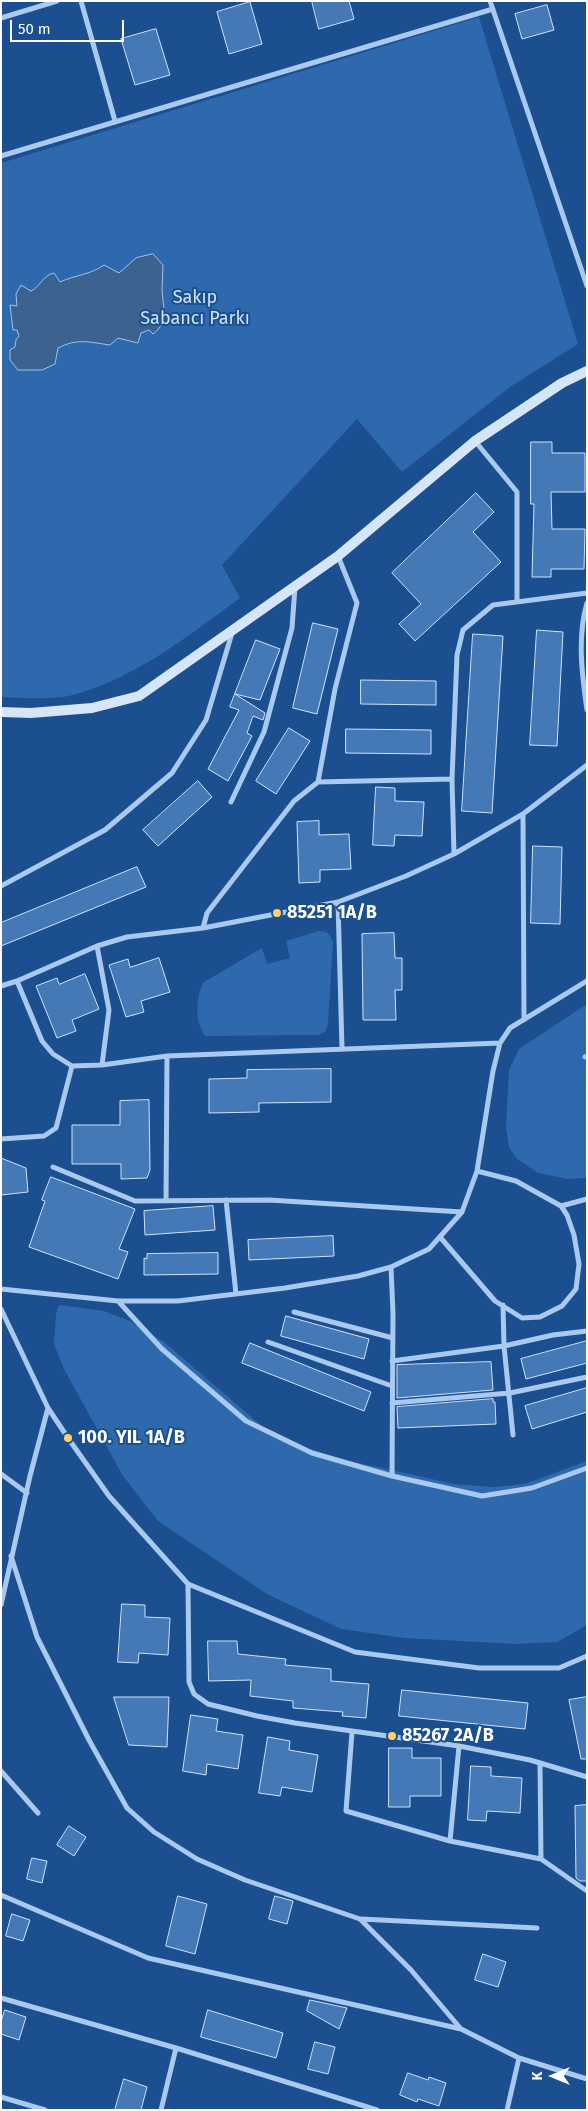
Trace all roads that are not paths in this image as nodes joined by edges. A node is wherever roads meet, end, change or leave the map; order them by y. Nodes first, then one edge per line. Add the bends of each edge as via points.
1 (57, 1) edge
2 (81, 1) edge
3 (490, 1) edge
4 (493, 9) junction
5 (1, 18) edge
6 (115, 121) junction
7 (1, 156) edge
8 (587, 286) edge
9 (587, 371) edge
10 (475, 441) junction
11 (338, 556) junction
12 (295, 586) junction
13 (587, 593) edge
14 (517, 600) junction
15 (587, 603) edge
16 (585, 614) edge
17 (232, 632) junction
18 (587, 710) edge
19 (1, 712) edge
20 (587, 765) edge
21 (452, 779) junction
22 (318, 782) junction
23 (231, 802) dead end
24 (524, 814) junction
25 (454, 854) junction
26 (1, 886) edge
27 (338, 902) junction
28 (203, 928) junction
29 (97, 946) junction
30 (17, 981) junction
31 (587, 982) edge
32 (1, 986) edge
33 (524, 1020) junction
34 (500, 1043) junction
35 (342, 1049) junction
36 (167, 1056) junction
37 (102, 1065) junction
38 (72, 1066) junction
39 (1, 1138) edge
40 (53, 1167) dead end
41 (477, 1170) junction
42 (587, 1199) edge
43 (226, 1200) junction
44 (166, 1201) junction
45 (561, 1206) junction
46 (462, 1212) junction
47 (440, 1237) junction
48 (390, 1267) junction
49 (1, 1289) edge
50 (236, 1294) junction
51 (118, 1301) junction
52 (502, 1305) junction
53 (1, 1309) edge
54 (294, 1312) dead end
55 (587, 1331) edge
56 (393, 1338) junction
57 (268, 1342) dead end
58 (504, 1346) junction
59 (392, 1360) junction
60 (587, 1377) edge
61 (392, 1386) junction
62 (510, 1393) junction
63 (392, 1403) junction
64 (48, 1408) junction
65 (513, 1435) dead end
66 (587, 1468) edge
67 (1, 1474) edge
68 (392, 1476) junction
69 (27, 1494) junction
70 (11, 1556) junction
71 (188, 1584) junction
72 (1, 1604) edge
73 (587, 1656) edge
74 (352, 1732) junction
75 (459, 1746) junction
76 (540, 1763) junction
77 (1, 1771) edge
78 (587, 1777) edge
79 (38, 1813) dead end
80 (450, 1841) junction
81 (541, 1859) junction
82 (587, 1891) edge
83 (1, 1895) edge
84 (360, 1919) junction
85 (536, 1928) dead end
86 (1, 1998) edge
87 (461, 2029) junction
88 (176, 2048) junction
89 (519, 2058) junction
90 (587, 2079) edge
91 (1, 2097) edge
92 (46, 2110) edge
93 (161, 2110) edge
94 (377, 2110) edge
95 (507, 2110) edge

1 - 5 street
2 - 6 street
3 - 4 street
4 - 6 street
4 - 8 street
6 - 7 street
9 - 10 street
10 - 11 street
10 - 14 street via 517,492
11 - 12 street
11 - 22 street via 357,603 335,689
12 - 17 street
12 - 23 street via 292,628 264,732
13 - 14 street
14 - 21 street via 493,605 463,630 457,655
15 - 16 street
16 - 18 street via 581,663
17 - 19 street via 139,696 92,708
17 - 26 street via 206,720 172,773 105,830
20 - 24 street
21 - 22 street
21 - 25 street
22 - 28 street via 294,801 207,913
24 - 25 street
24 - 33 street
25 - 27 street
27 - 28 street
27 - 35 street
28 - 29 street via 127,937
29 - 30 street
29 - 37 street via 109,1010
30 - 32 street
30 - 38 street via 42,1041 53,1054
31 - 33 street
33 - 34 street via 510,1028
34 - 35 street
34 - 41 street
35 - 36 street
36 - 37 street
36 - 44 street
37 - 38 street
38 - 39 street via 56,1128 44,1136
40 - 44 street via 135,1201
41 - 45 street via 516,1181
41 - 46 street
42 - 45 street
43 - 44 street
43 - 46 street
43 - 50 street
45 - 52 street via 574,1235 579,1264 576,1288 562,1306 540,1317 522,1318
46 - 47 street
47 - 48 street via 429,1249
47 - 52 street
48 - 50 street via 358,1276
48 - 56 street
49 - 51 street
50 - 51 street via 178,1301
51 - 68 street via 162,1349 246,1421 312,1453
52 - 58 street
53 - 64 street
54 - 56 street
55 - 58 street
56 - 59 street
57 - 61 street
58 - 59 street
58 - 62 street
59 - 61 street
60 - 62 street
61 - 63 street
62 - 63 street
62 - 65 street
63 - 68 street
64 - 69 street
64 - 71 street via 109,1496
66 - 68 street via 532,1488 482,1496
67 - 69 street
69 - 70 street
70 - 72 street
70 - 84 street via 37,1637 126,1808 154,1832 197,1859 245,1880
71 - 73 street via 355,1652 479,1668 559,1668
71 - 74 street via 189,1682 194,1694 208,1704 257,1716
74 - 75 street
74 - 80 street via 346,1811
75 - 76 street
75 - 80 street
76 - 78 street
76 - 81 street
77 - 79 street
80 - 81 street
81 - 82 street
83 - 87 street via 148,1958
84 - 85 street
84 - 87 street via 411,1970
86 - 88 street
87 - 89 street
88 - 93 street
88 - 94 street
89 - 90 street
89 - 95 street
91 - 92 street

